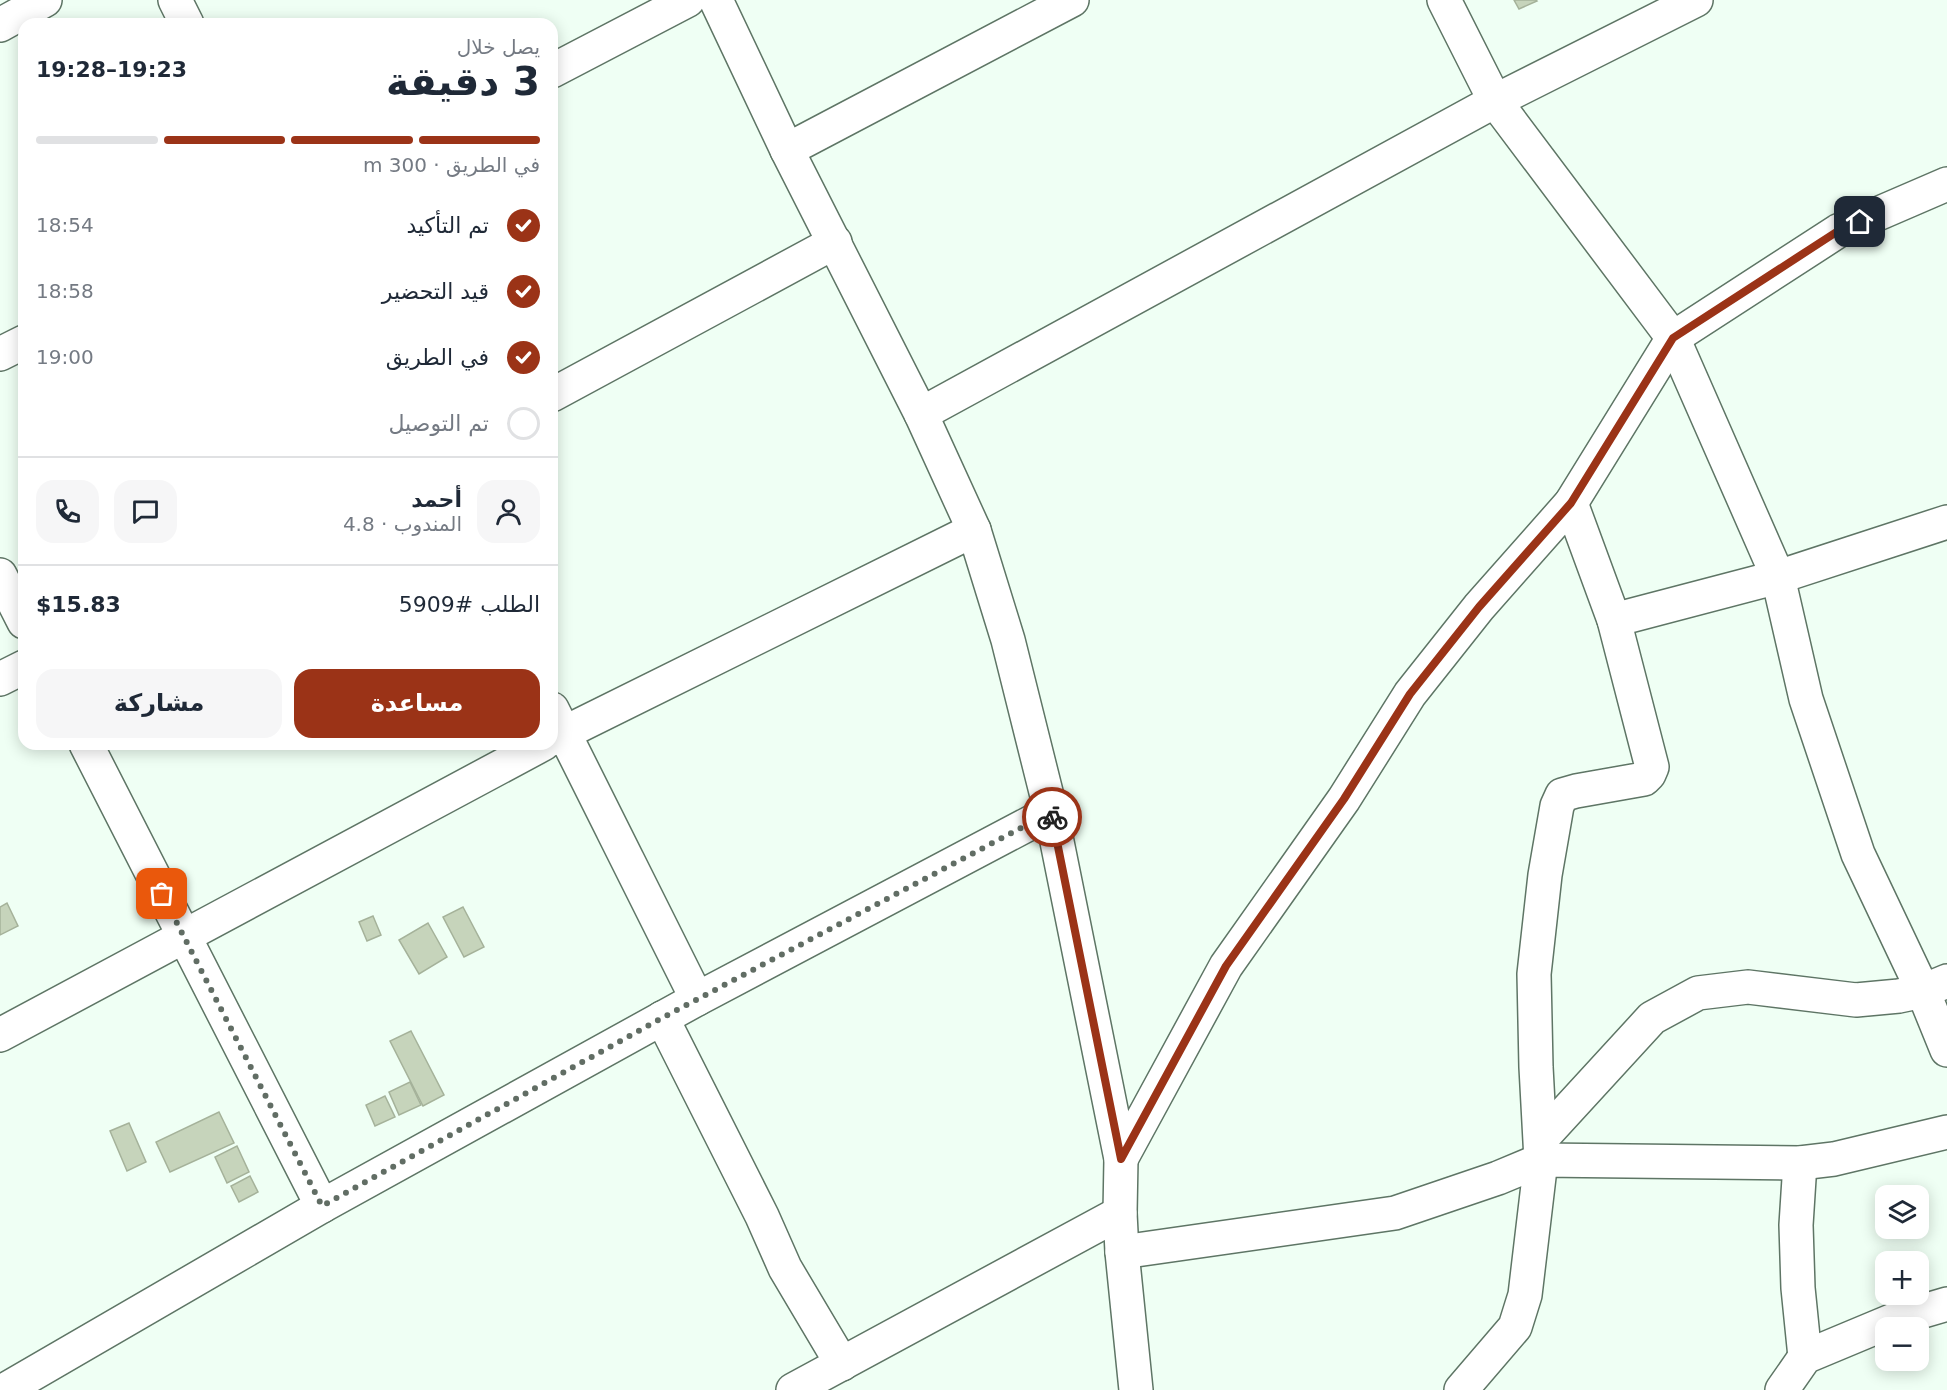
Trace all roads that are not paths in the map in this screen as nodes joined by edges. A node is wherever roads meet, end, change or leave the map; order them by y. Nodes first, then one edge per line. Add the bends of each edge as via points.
1 (45, 0) edge
2 (175, 0) edge
3 (688, 0) edge
4 (716, 0) edge
5 (1072, 0) edge
6 (1444, 0) edge
7 (1696, 0) edge
8 (184, 18) edge
9 (0, 25) edge
10 (558, 68) edge
11 (1495, 101) junction
12 (787, 150) junction
13 (1947, 184) edge
14 (836, 242) junction
15 (1673, 338) junction
16 (18, 345) edge
17 (0, 354) edge
18 (558, 392) edge
19 (921, 414) junction
20 (1571, 503) junction
21 (1947, 522) edge
22 (974, 530) junction
23 (0, 575) edge
24 (1778, 577) junction
25 (18, 610) edge
26 (1614, 620) junction
27 (18, 670) edge
28 (0, 679) edge
29 (558, 729) edge
30 (558, 740) edge
31 (89, 750) edge
32 (519, 750) edge
33 (1051, 812) junction
34 (184, 936) junction
35 (1935, 986) edge
36 (697, 999) junction
37 (662, 1018) junction
38 (0, 1035) edge
39 (1947, 1050) edge
40 (1947, 1132) edge
41 (1541, 1150) junction
42 (1121, 1159) junction
43 (1800, 1163) junction
44 (322, 1206) junction
45 (1120, 1213) junction
46 (1122, 1252) junction
47 (1947, 1304) edge
48 (1805, 1357) junction
49 (842, 1364) junction
50 (5, 1390) edge
51 (793, 1390) edge
52 (1136, 1390) edge
53 (1461, 1390) edge
54 (1782, 1390) edge

1 - 9 street
2 - 8 street
3 - 10 street
4 - 12 street
5 - 12 street
6 - 11 street
7 - 11 street
11 - 15 street
11 - 19 street
12 - 14 street
13 - 15 street via 1838,231
14 - 18 street
14 - 19 street
15 - 20 street
15 - 24 street
16 - 17 street
19 - 22 street
20 - 26 street
20 - 42 street via 1479,607 1410,694 1344,799 1226,966
21 - 24 street
22 - 29 street
22 - 33 street via 1008,640
23 - 25 street
24 - 26 street
24 - 35 street via 1806,699 1858,854
26 - 41 street via 1652,767 1644,779 1562,795 1557,806 1534,974
27 - 28 street
30 - 36 street
31 - 34 street
32 - 34 street
33 - 36 street
33 - 42 street
34 - 38 street
34 - 44 street
35 - 39 street
35 - 41 street via 1899,996 1856,1000 1748,987 1698,993 1652,1018
36 - 37 street
37 - 44 street
37 - 49 street via 785,1268
40 - 43 street via 1834,1159
41 - 43 street
41 - 46 street via 1498,1178 1395,1213
41 - 53 street via 1525,1295 1515,1327
42 - 45 street
43 - 48 street via 1798,1287
44 - 50 street
45 - 46 street
45 - 49 street
46 - 52 street
47 - 48 street via 1896,1319
48 - 54 street
49 - 51 street

